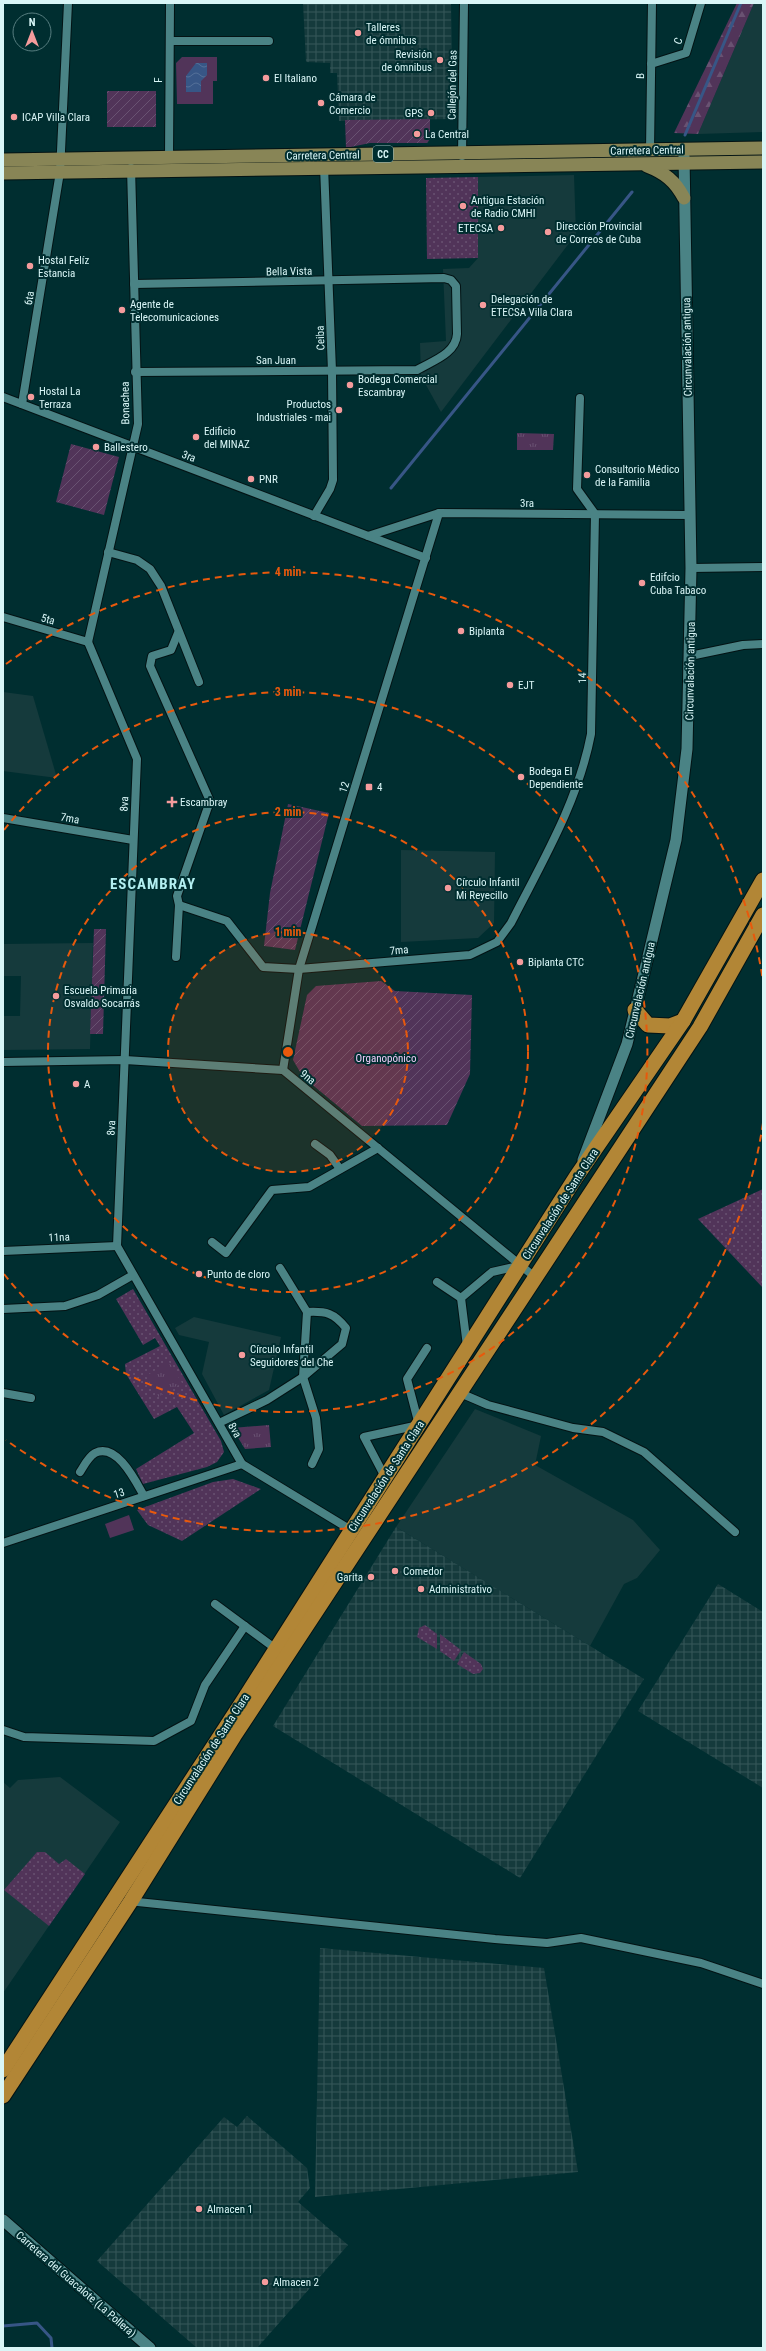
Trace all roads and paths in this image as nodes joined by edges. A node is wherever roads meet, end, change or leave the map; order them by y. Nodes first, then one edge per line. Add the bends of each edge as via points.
1 (68, 3) edge
2 (170, 3) edge
3 (464, 3) edge
4 (652, 3) edge
5 (700, 3) edge
6 (170, 41) junction
7 (269, 41) dead end
8 (651, 64) junction
9 (763, 148) edge
10 (684, 149) junction
11 (650, 150) junction
12 (462, 153) junction
13 (324, 155) junction
14 (169, 157) junction
15 (131, 158) junction
16 (61, 159) junction
17 (3, 160) edge
18 (763, 162) edge
19 (684, 163) junction
20 (641, 164) junction
21 (462, 166) junction
22 (324, 168) junction
23 (132, 171) junction
24 (60, 172) junction
25 (3, 173) edge
26 (684, 198) junction
27 (329, 282) junction
28 (134, 284) junction
29 (417, 370) joint
30 (332, 371) junction
31 (135, 372) junction
32 (3, 397) edge
33 (580, 398) dead end
34 (22, 404) junction
35 (133, 446) junction
36 (439, 513) junction
37 (595, 514) junction
38 (690, 515) junction
39 (314, 516) junction
40 (368, 536) junction
41 (108, 552) junction
42 (426, 558) junction
43 (763, 567) edge
44 (691, 568) junction
45 (3, 617) edge
46 (178, 633) junction
47 (88, 642) junction
48 (763, 644) edge
49 (170, 650) junction
50 (186, 650) junction
51 (690, 656) junction
52 (199, 682) dead end
53 (3, 818) edge
54 (133, 840) junction
55 (763, 880) edge
56 (179, 905) junction
57 (763, 915) edge
58 (497, 942) joint
59 (176, 957) dead end
60 (299, 969) junction
61 (636, 1010) junction
62 (683, 1021) junction
63 (125, 1060) junction
64 (3, 1062) edge
65 (283, 1070) junction
66 (315, 1144) dead end
67 (378, 1148) junction
68 (340, 1169) junction
69 (576, 1177) junction
70 (212, 1242) dead end
71 (117, 1246) junction
72 (3, 1251) edge
73 (520, 1265) junction
74 (280, 1268) dead end
75 (133, 1275) junction
76 (536, 1278) junction
77 (437, 1282) dead end
78 (460, 1298) junction
79 (3, 1309) edge
80 (307, 1312) junction
81 (427, 1348) dead end
82 (467, 1349) junction
83 (304, 1377) junction
84 (3, 1393) edge
85 (460, 1393) junction
86 (31, 1398) dead end
87 (219, 1423) junction
88 (419, 1425) junction
89 (242, 1464) junction
90 (312, 1464) dead end
91 (80, 1472) dead end
92 (386, 1477) junction
93 (144, 1496) junction
94 (351, 1530) junction
95 (735, 1532) dead end
96 (3, 1543) edge
97 (215, 1604) dead end
98 (245, 1626) junction
99 (276, 1649) junction
100 (246, 1706) junction
101 (3, 1730) edge
102 (114, 1900) junction
103 (131, 1901) junction
104 (763, 1984) edge
105 (3, 2070) edge
106 (3, 2096) edge
107 (3, 2220) edge
108 (150, 2348) edge

1 - 16 street, 6ta
2 - 6 street, F
3 - 12 street, Callejón del Gas
4 - 8 street, B
5 - 8 street, C via 686,53
6 - 7 street
6 - 14 street, F
8 - 11 street, B
9 - 10 main road, Carretera Central / CC
10 - 11 main road, Carretera Central / CC
10 - 19 street, Circunvalación antigua
11 - 12 main road, Carretera Central / CC
12 - 13 main road, Carretera Central / CC
12 - 21 street, Callejón del Gas
13 - 14 main road, Carretera Central / CC
13 - 22 street, Ceiba
14 - 15 main road, Carretera Central / CC
15 - 16 main road, Carretera Central / CC
15 - 23 street, Bonachea
16 - 17 main road, Carretera Central / CC
16 - 24 street, 6ta
18 - 19 main road, Carretera Central / CC
19 - 20 main road, Carretera Central / CC
19 - 26 street, Circunvalación antigua
20 - 21 main road, Carretera Central / CC
20 - 26 main road via 663,172 676,184
21 - 22 main road, Carretera Central / CC
22 - 23 main road, Carretera Central / CC
22 - 27 street, Ceiba
23 - 24 main road, Carretera Central / CC
23 - 28 street, Bonachea
24 - 25 main road, Carretera Central / CC
24 - 34 street, 6ta
26 - 38 street, Circunvalación antigua
27 - 28 street, Bella Vista
27 - 29 street, Bella Vista via 444,278 451,280 456,286 457,342 452,349
27 - 30 street, Ceiba
28 - 31 street, Bonachea
29 - 30 street, San Juan
30 - 31 street, San Juan
30 - 39 street, Ceiba via 333,480
31 - 35 street, Bonachea via 138,424
32 - 34 street, 3ra
33 - 37 street via 577,489
34 - 35 street, 3ra
35 - 39 street, 3ra
35 - 41 street, Bonachea
36 - 37 street, 3ra
36 - 40 street, 3ra
36 - 42 street, 12
37 - 38 street, 3ra
37 - 58 street, 14 via 592,734 586,764 576,791 522,902
38 - 44 street, Circunvalación antigua
39 - 40 street, 3ra
40 - 42 street, 3ra
41 - 46 street via 137,560 150,569 161,586
41 - 47 street, Bonachea
42 - 60 street, 12
43 - 44 street
44 - 51 street, Circunvalación antigua
45 - 47 street, 5ta
46 - 49 street
46 - 50 street
47 - 54 street, 8va via 137,759
48 - 51 street via 743,645
49 - 50 street
49 - 56 street via 152,656 150,666 210,801 177,896
50 - 52 street
51 - 61 street, Circunvalación antigua via 687,749 676,840
53 - 54 street, 7ma
54 - 63 street, 8va
55 - 62 highway, Circunvalación de Santa Clara
56 - 59 street
56 - 60 street, 7ma via 227,921 263,967
57 - 76 highway, Circunvalación de Santa Clara via 700,1027
58 - 60 street, 7ma via 470,955
60 - 65 street, 12
61 - 62 highway via 648,1025 670,1026
61 - 69 street, Circunvalación antigua via 627,1044
62 - 69 highway, Circunvalación de Santa Clara
63 - 64 street, 9na
63 - 65 street, 9na
63 - 71 street, 8va
65 - 67 street, 9na
66 - 68 street via 330,1155
67 - 68 street
67 - 73 street, 9na
68 - 70 street via 309,1187 272,1190 226,1253
69 - 73 highway, Circunvalación de Santa Clara
71 - 72 street, 11na
71 - 75 street, 8va
73 - 76 street, 9na
73 - 78 street via 492,1272
73 - 82 highway, Circunvalación de Santa Clara
74 - 80 street
75 - 79 street via 98,1295 65,1306
75 - 87 street, 8va
76 - 85 highway, Circunvalación de Santa Clara
77 - 78 street
78 - 82 street
80 - 83 street
80 - 83 street via 324,1311 336,1316 346,1328 342,1344
81 - 88 street via 407,1379
82 - 88 highway, Circunvalación de Santa Clara
83 - 87 street via 267,1400
83 - 90 street via 318,1433 319,1449
84 - 86 street
85 - 95 street via 502,1409 573,1428 603,1432 644,1452
85 - 100 highway, Circunvalación de Santa Clara
87 - 89 street, 8va
88 - 92 highway, Circunvalación de Santa Clara
88 - 92 street via 364,1437
89 - 93 street, 13
89 - 94 street, 8va
91 - 93 street via 94,1454 101,1451 110,1454 132,1472
92 - 94 highway, Circunvalación de Santa Clara
93 - 96 street, 13
94 - 99 highway, Circunvalación de Santa Clara
97 - 98 street
98 - 99 street
98 - 101 street via 205,1685 191,1722 154,1741 24,1737
99 - 100 highway, Circunvalación de Santa Clara
100 - 102 highway, Circunvalación de Santa Clara
100 - 103 highway, Circunvalación de Santa Clara
102 - 103 street
102 - 105 highway, Circunvalación de Santa Clara
103 - 104 street via 495,1939 547,1943 581,1938 701,1963
103 - 106 highway, Circunvalación de Santa Clara
107 - 108 street, Carretera del Guacalote (La Pollera)

